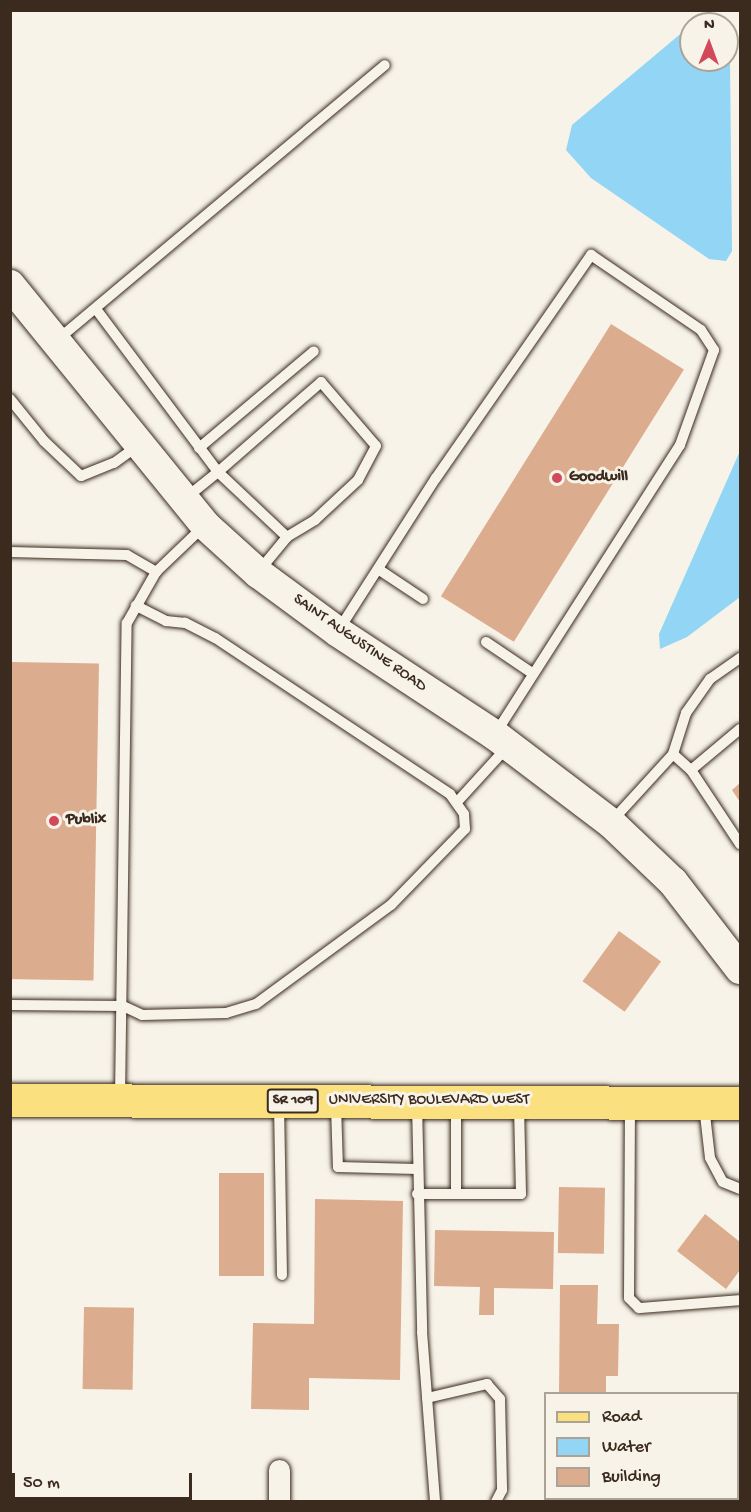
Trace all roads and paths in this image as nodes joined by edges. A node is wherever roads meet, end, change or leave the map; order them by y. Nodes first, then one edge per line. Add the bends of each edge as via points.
1 (385, 65) dead end
2 (11, 288) edge
3 (96, 309) junction
4 (56, 341) junction
5 (314, 351) dead end
6 (10, 399) edge
7 (139, 444) junction
8 (199, 448) junction
9 (218, 472) junction
10 (184, 499) junction
11 (205, 525) junction
12 (287, 537) junction
13 (10, 552) edge
14 (378, 569) junction
15 (156, 572) junction
16 (258, 573) junction
17 (423, 599) dead end
18 (136, 606) junction
19 (338, 632) junction
20 (486, 642) dead end
21 (741, 658) edge
22 (532, 673) junction
23 (741, 729) edge
24 (501, 740) junction
25 (673, 754) junction
26 (691, 770) junction
27 (458, 801) junction
28 (611, 822) junction
29 (741, 844) edge
30 (741, 969) edge
31 (10, 1005) edge
32 (123, 1006) junction
33 (10, 1100) edge
34 (120, 1100) junction
35 (417, 1100) junction
36 (279, 1101) junction
37 (336, 1101) junction
38 (456, 1102) junction
39 (519, 1102) junction
40 (630, 1102) junction
41 (704, 1103) junction
42 (741, 1103) edge
43 (417, 1169) junction
44 (741, 1189) edge
45 (417, 1194) junction
46 (456, 1194) junction
47 (282, 1275) dead end
48 (741, 1300) edge
49 (427, 1398) junction
50 (279, 1470) dead end
51 (279, 1502) edge
52 (435, 1502) edge
53 (496, 1502) edge

1 - 3 lane
2 - 4 main road, SAINT AUGUSTINE ROAD
3 - 4 lane
3 - 8 lane
4 - 7 main road, SAINT AUGUSTINE ROAD
5 - 8 lane
6 - 7 lane via 44,441 81,476 114,464
7 - 10 main road, SAINT AUGUSTINE ROAD
8 - 9 lane
9 - 10 lane
9 - 12 lane
9 - 12 lane via 321,382 376,446 358,480 315,520
10 - 11 main road, SAINT AUGUSTINE ROAD
11 - 15 lane
11 - 16 main road, SAINT AUGUSTINE ROAD
12 - 16 lane
13 - 15 lane via 127,555
14 - 17 lane
14 - 19 lane
14 - 22 lane via 436,478 591,255 701,330 714,350 680,445
15 - 18 lane
16 - 19 main road, SAINT AUGUSTINE ROAD
18 - 27 lane via 215,638
18 - 32 lane via 127,623
19 - 24 main road, SAINT AUGUSTINE ROAD
20 - 22 lane
21 - 25 lane via 710,679 692,704
22 - 24 lane
23 - 26 lane
24 - 27 lane
24 - 28 main road, SAINT AUGUSTINE ROAD
25 - 26 lane
25 - 28 lane
26 - 29 lane
27 - 32 lane via 465,829 447,851 391,905 256,1004 226,1013 142,1016
28 - 30 main road, SAINT AUGUSTINE ROAD via 673,882
31 - 32 lane
32 - 34 lane
33 - 34 main road, UNIVERSITY BOULEVARD WEST / SR 109
34 - 36 main road, UNIVERSITY BOULEVARD WEST / SR 109
35 - 37 main road, UNIVERSITY BOULEVARD WEST / SR 109
35 - 38 main road, UNIVERSITY BOULEVARD WEST / SR 109
35 - 43 lane
36 - 37 main road, UNIVERSITY BOULEVARD WEST / SR 109
36 - 47 lane
37 - 43 lane via 338,1167
38 - 39 main road, UNIVERSITY BOULEVARD WEST / SR 109
38 - 46 lane
39 - 40 main road, UNIVERSITY BOULEVARD WEST / SR 109
39 - 46 lane via 520,1194
40 - 41 main road, UNIVERSITY BOULEVARD WEST / SR 109
40 - 48 lane via 629,1298 639,1308
41 - 42 main road, UNIVERSITY BOULEVARD WEST / SR 109
41 - 44 lane via 710,1158 723,1182
43 - 45 lane
45 - 46 lane
45 - 49 lane
49 - 52 lane
49 - 53 lane via 487,1384 500,1399 502,1490
50 - 51 street

